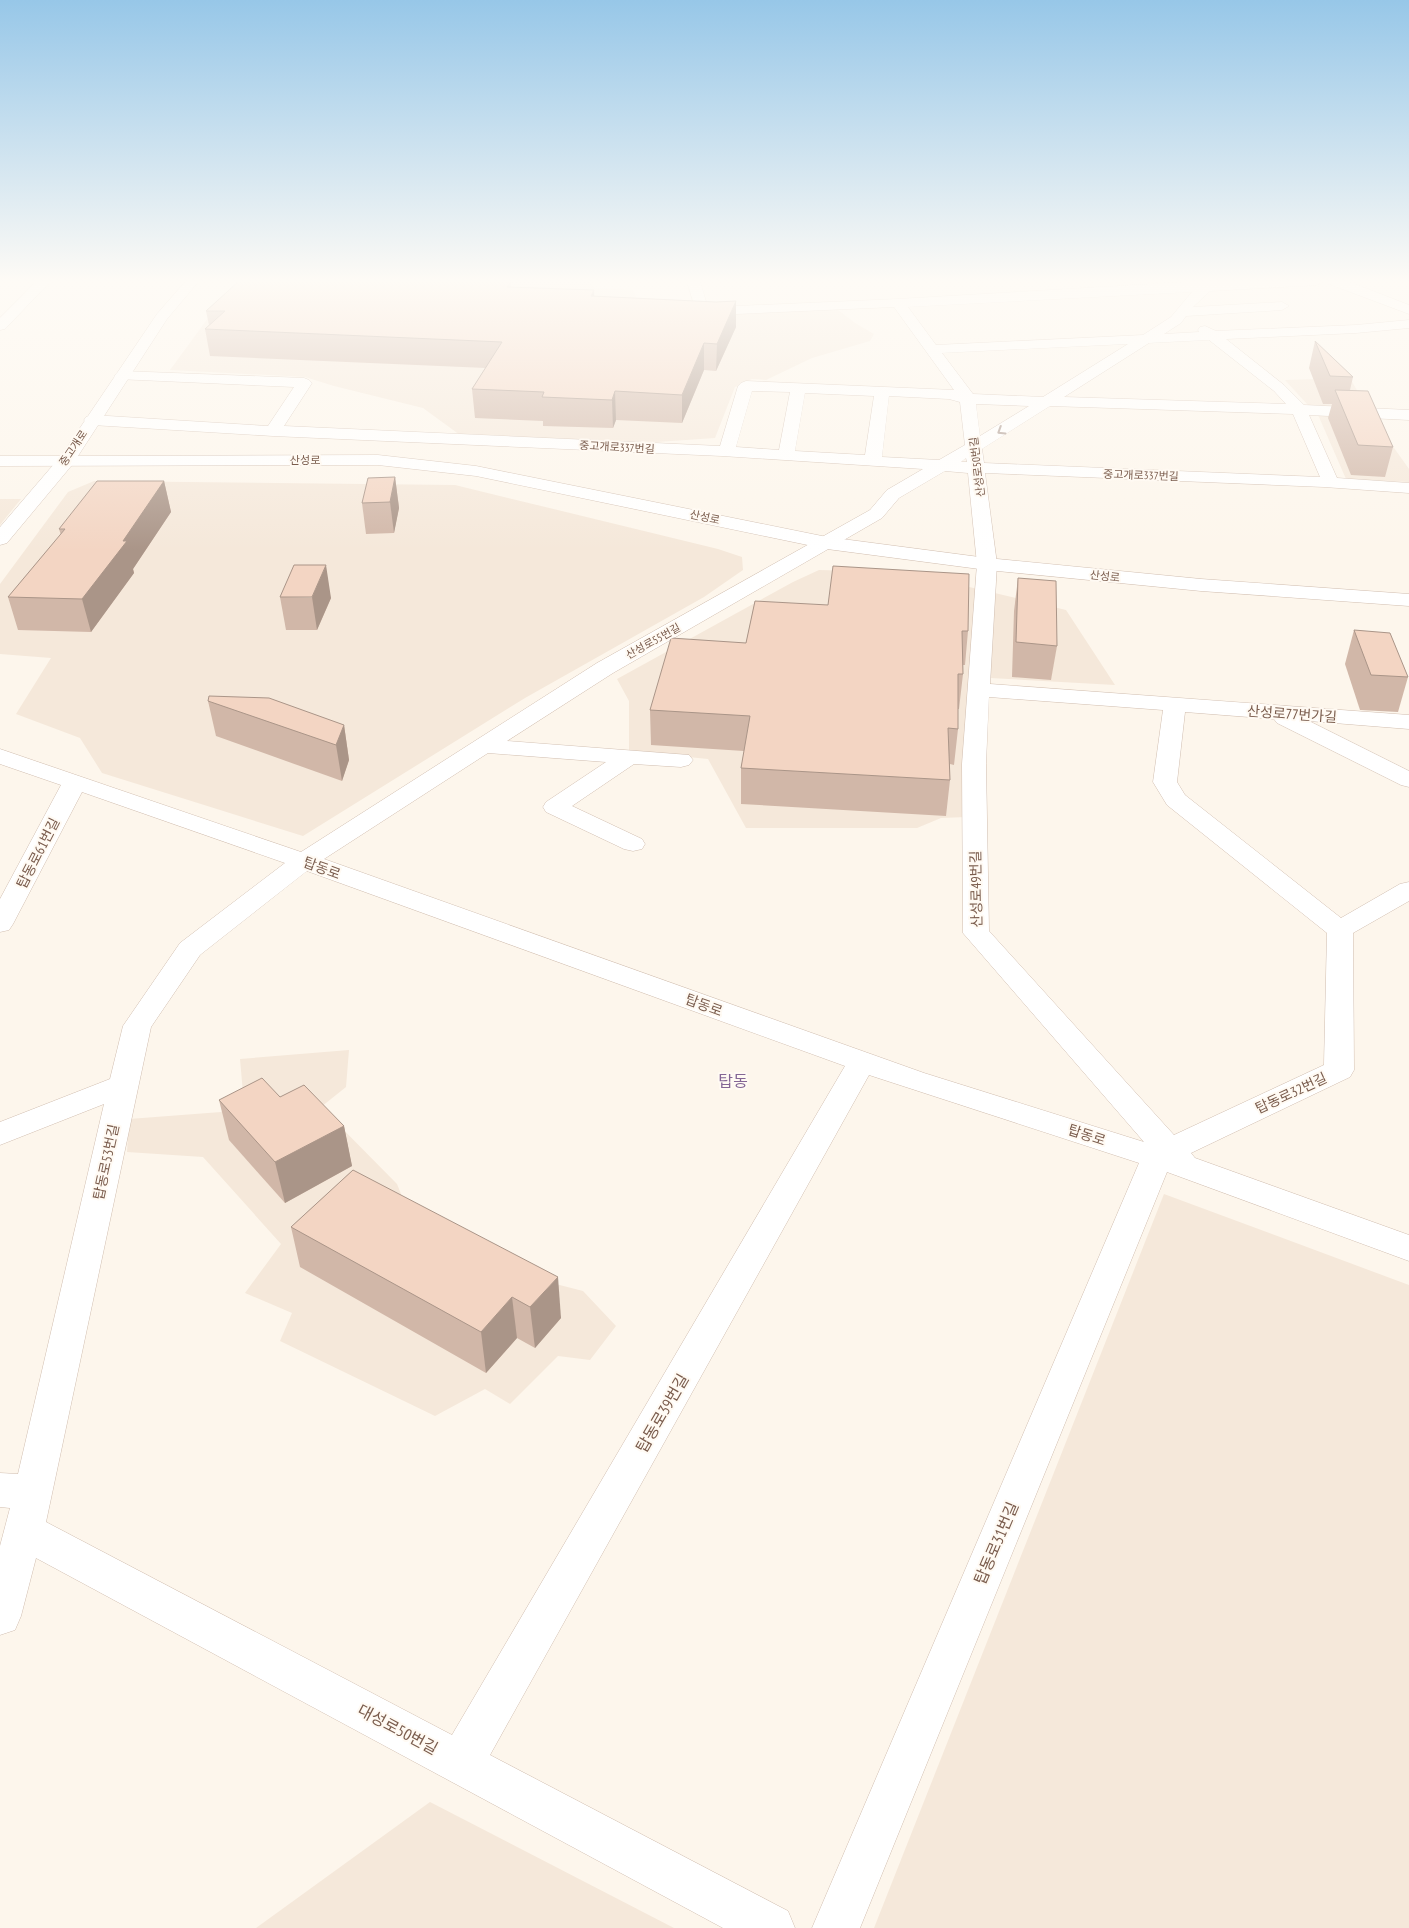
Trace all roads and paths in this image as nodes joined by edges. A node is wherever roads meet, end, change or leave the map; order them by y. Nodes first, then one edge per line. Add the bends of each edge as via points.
1 (125, 371) edge
2 (948, 371) edge
3 (1093, 371) edge
4 (1258, 371) edge
5 (122, 376) junction
6 (798, 388) junction
7 (882, 391) junction
8 (968, 399) junction
9 (1044, 402) junction
10 (1299, 409) junction
11 (1409, 415) edge
12 (92, 420) junction
13 (273, 431) junction
14 (974, 448) junction
15 (726, 452) junction
16 (786, 456) junction
17 (0, 461) edge
18 (66, 461) junction
19 (874, 462) junction
20 (940, 466) junction
21 (977, 468) junction
22 (1331, 483) junction
23 (1409, 488) edge
24 (0, 539) edge
25 (827, 543) junction
26 (987, 564) junction
27 (1409, 600) edge
28 (979, 690) junction
29 (1175, 705) junction
30 (1272, 712) junction
31 (1409, 722) edge
32 (484, 746) junction
33 (0, 756) edge
34 (630, 756) junction
35 (681, 760) dead end
36 (1409, 780) edge
37 (75, 782) junction
38 (633, 844) dead end
39 (304, 861) junction
40 (1409, 890) edge
41 (0, 924) edge
42 (1340, 930) junction
43 (862, 1062) junction
44 (123, 1085) junction
45 (0, 1134) edge
46 (1170, 1158) junction
47 (1409, 1248) edge
48 (19, 1504) edge
49 (0, 1616) edge
50 (461, 1763) junction
51 (770, 1928) edge
52 (836, 1928) edge

1 - 5 street, 중고개로
2 - 8 street, 산성로50번길
3 - 9 street, 산성로55번길
4 - 10 street
5 - 12 street, 중고개로
5 - 13 street via 304,383
6 - 7 street
6 - 15 street via 746,386
6 - 16 street
7 - 8 street via 950,394
7 - 19 street
8 - 9 street
8 - 14 street, 산성로50번길
9 - 10 street
9 -> 14 street, 산성로55번길
10 - 11 street
10 - 22 street
12 - 13 street, 중고개로337번길
12 - 18 street, 중고개로
13 - 15 street, 중고개로337번길
14 - 20 street, 산성로55번길
14 - 21 street, 산성로50번길
15 - 16 street, 중고개로337번길
16 - 19 street, 중고개로337번길
17 - 18 street, 산성로
18 - 24 street, 중고개로
18 - 25 street, 산성로 via 378,460 476,471
19 - 20 street, 중고개로337번길
20 - 21 street, 중고개로337번길
20 - 25 street, 산성로55번길 via 893,494 876,514
21 - 22 street, 중고개로337번길
21 - 26 street, 산성로50번길
22 - 23 street, 중고개로337번길
25 - 26 street, 산성로
25 - 32 street, 산성로55번길 via 605,668
26 - 27 street, 산성로 via 1201,586
26 - 28 street, 산성로49번길
28 - 29 street, 산성로77번가길
28 - 46 street, 산성로49번길 via 974,764 976,933
29 - 30 street, 산성로77번가길
29 - 42 street via 1165,782 1176,800
30 - 31 street, 산성로77번가길
30 - 36 street
32 - 34 street
32 - 39 street, 산성로55번길
33 - 37 street, 탑동로
34 - 35 street
34 - 38 street via 555,807
37 - 39 street, 탑동로
37 - 41 street, 탑동로61번길
39 - 43 street, 탑동로
39 - 44 street, 탑동로53번길 via 190,948 137,1026
40 - 42 street
42 - 46 street, 탑동로32번길 via 1340,1070
43 - 46 street, 탑동로
43 - 50 street, 탑동로39번길
44 - 45 street
44 - 48 street, 탑동로53번길
46 - 47 street, 탑동로
46 - 52 street, 탑동로31번길
48 - 49 street, 탑동로53번길
48 - 50 street, 대성로50번길
50 - 51 street, 대성로50번길

